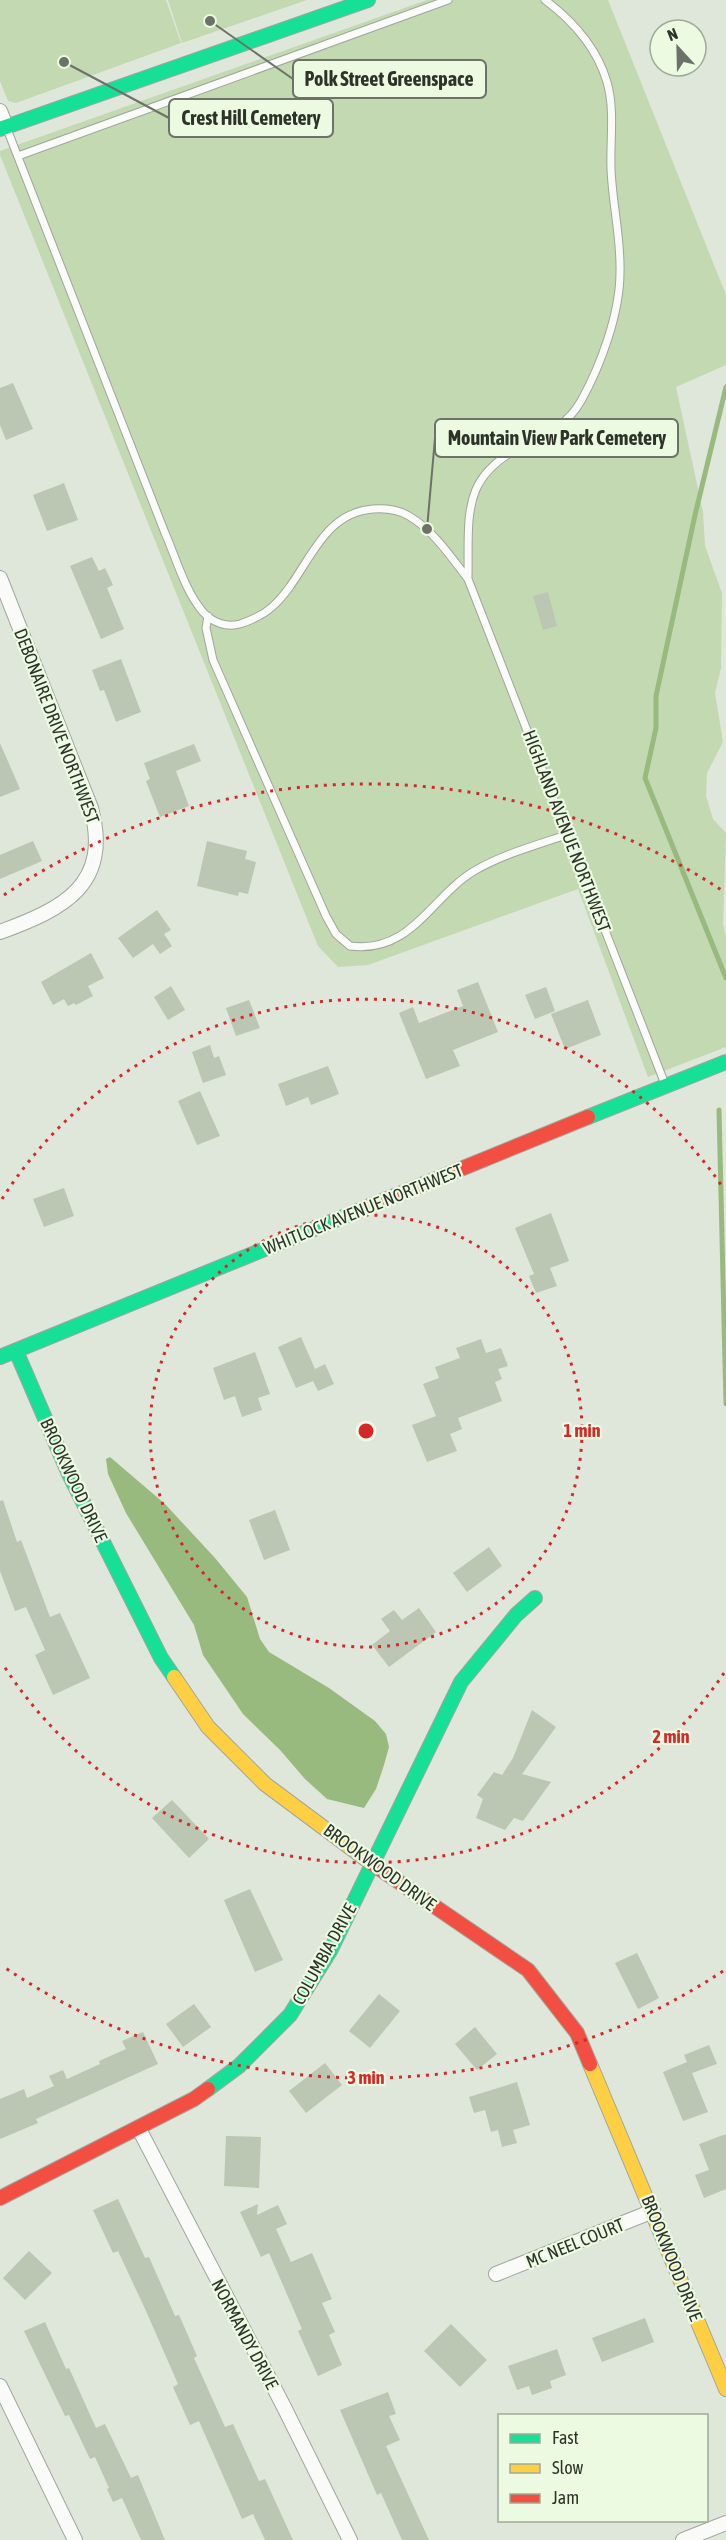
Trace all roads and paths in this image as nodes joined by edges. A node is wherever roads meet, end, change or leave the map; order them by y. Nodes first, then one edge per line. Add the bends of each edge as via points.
1 (368, 0) edge
2 (448, 0) edge
3 (545, 0) edge
4 (0, 111) edge
5 (3, 128) edge
6 (18, 156) junction
7 (0, 578) edge
8 (468, 579) junction
9 (3, 593) edge
10 (208, 616) junction
11 (568, 834) junction
12 (0, 932) edge
13 (726, 1062) edge
14 (665, 1085) junction
15 (16, 1351) junction
16 (0, 1357) edge
17 (535, 1598) dead end
18 (372, 1864) junction
19 (139, 2129) junction
20 (0, 2198) edge
21 (653, 2211) junction
22 (496, 2274) dead end
23 (0, 2386) edge
24 (726, 2389) edge
25 (726, 2523) edge
26 (75, 2540) edge
27 (350, 2540) edge
28 (683, 2540) edge

1 - 5 main road
2 - 6 lane
3 - 8 lane via 577,28 607,81 620,271 618,300 600,361 580,403 557,430 507,452 482,476 468,524
4 - 5 street
5 - 6 lane
6 - 10 lane via 165,533 190,591
7 - 9 street, DEBONAIRE DRIVE NORTHWEST
8 - 10 lane via 430,531 408,515 397,510 364,510 332,526 288,589 257,618 233,626
8 - 11 lane, HIGHLAND AVENUE NORTHWEST
9 - 12 street, DEBONAIRE DRIVE NORTHWEST via 91,808 97,850 91,870 61,904 40,917
10 - 11 lane via 206,628 213,660 326,916 336,934 350,946 375,947 389,942 431,912 454,886 474,872
11 - 14 lane, HIGHLAND AVENUE NORTHWEST
13 - 14 main road, WHITLOCK AVENUE NORTHWEST
14 - 15 main road, WHITLOCK AVENUE NORTHWEST
15 - 16 main road, WHITLOCK AVENUE NORTHWEST
15 - 18 main road, BROOKWOOD DRIVE via 69,1474 160,1658 208,1727 265,1784
17 - 18 main road, COLUMBIA DRIVE via 516,1615 461,1682
18 - 19 main road, COLUMBIA DRIVE via 330,1951 290,2015 239,2066 194,2099
18 - 21 main road, BROOKWOOD DRIVE via 528,1970 578,2033
19 - 20 main road, COLUMBIA DRIVE
19 - 27 street, NORMANDY DRIVE
21 - 22 street, MC NEEL COURT
21 - 24 main road, BROOKWOOD DRIVE
23 - 26 street
25 - 28 street

